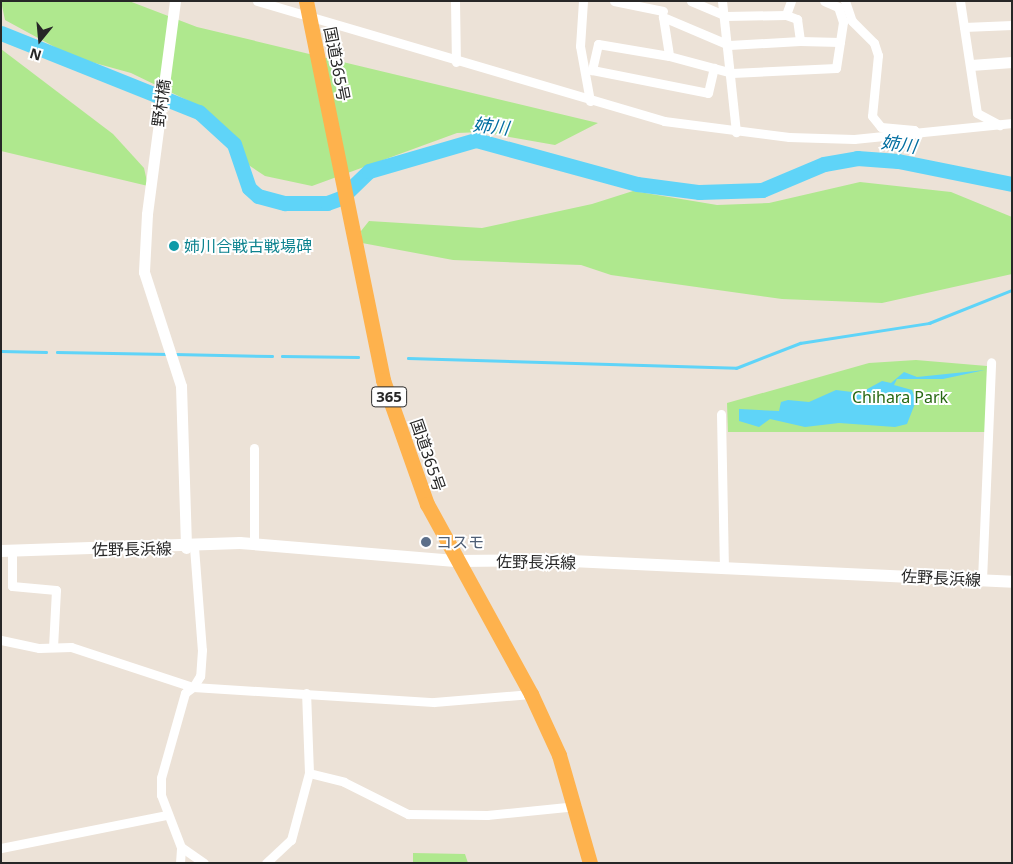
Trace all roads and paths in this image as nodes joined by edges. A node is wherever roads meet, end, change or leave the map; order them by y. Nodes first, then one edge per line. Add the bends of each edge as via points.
1 (175, 1) edge
2 (257, 1) edge
3 (455, 1) edge
4 (583, 1) edge
5 (614, 1) edge
6 (691, 1) edge
7 (722, 1) edge
8 (791, 1) edge
9 (824, 1) edge
10 (845, 1) edge
11 (960, 1) edge
12 (663, 10) edge
13 (309, 14) edge
14 (786, 15) junction
15 (726, 16) junction
16 (1012, 25) edge
17 (964, 27) junction
18 (800, 40) junction
19 (840, 42) junction
20 (729, 46) junction
21 (669, 56) junction
22 (456, 62) junction
23 (1012, 62) edge
24 (971, 65) junction
25 (714, 68) junction
26 (732, 73) junction
27 (590, 100) junction
28 (1012, 124) edge
29 (1000, 125) junction
30 (736, 132) junction
31 (918, 134) junction
32 (991, 362) dead end
33 (721, 414) dead end
34 (254, 448) dead end
35 (254, 544) junction
36 (190, 548) junction
37 (6, 551) edge
38 (455, 561) junction
39 (724, 568) junction
40 (982, 580) junction
41 (1012, 582) edge
42 (1, 640) edge
43 (53, 647) junction
44 (193, 687) junction
45 (306, 693) junction
46 (531, 694) junction
47 (309, 773) junction
48 (577, 806) junction
49 (166, 814) junction
50 (181, 847) junction
51 (1, 848) edge
52 (180, 863) edge
53 (204, 863) edge
54 (266, 863) edge
55 (590, 863) edge

1 - 36 street, 野村橋 via 148,206 144,272 177,365
2 - 13 street
3 - 22 street
4 - 27 street via 580,46
5 - 12 street
6 - 15 street
7 - 15 street
8 - 14 street
9 - 19 street via 838,7 843,22
10 - 31 street via 852,21 874,43 878,55 872,116 881,127 914,130
11 - 17 street
12 - 20 street
12 - 21 street
13 - 22 street
13 - 38 highway, 国道365号 / 365 via 384,380 427,504
14 - 15 street
14 - 18 street via 797,19
15 - 20 street
16 - 17 street
17 - 24 street
18 - 19 street
18 - 20 street
19 - 26 street via 836,68
20 - 26 street
21 - 25 street
21 - 25 street via 598,44 592,70 708,93
22 - 27 street
23 - 24 street
24 - 29 street via 977,113
25 - 26 street
26 - 30 street
27 - 30 street via 664,121
28 - 29 street
29 - 31 street
30 - 31 street via 854,139
32 - 40 street
33 - 39 street
34 - 35 street
35 - 36 main road, 佐野長浜線
35 - 38 main road, 佐野長浜線
36 - 37 main road, 佐野長浜線
36 - 44 street via 202,650 200,676
37 - 43 street via 12,586 56,590
38 - 39 main road, 佐野長浜線
38 - 46 highway, 国道365号 / 365
39 - 40 main road, 佐野長浜線
40 - 41 main road, 佐野長浜線
42 - 43 street
43 - 44 street via 124,662
44 - 45 street
44 - 49 street via 185,693 161,778
45 - 46 street via 434,702
45 - 47 street
46 - 48 highway, 国道365号 / 365
47 - 48 street via 344,782 408,814 487,815
47 - 54 street via 291,840
48 - 55 highway, 国道365号 / 365
49 - 50 street
49 - 51 street
50 - 52 street
50 - 53 street

